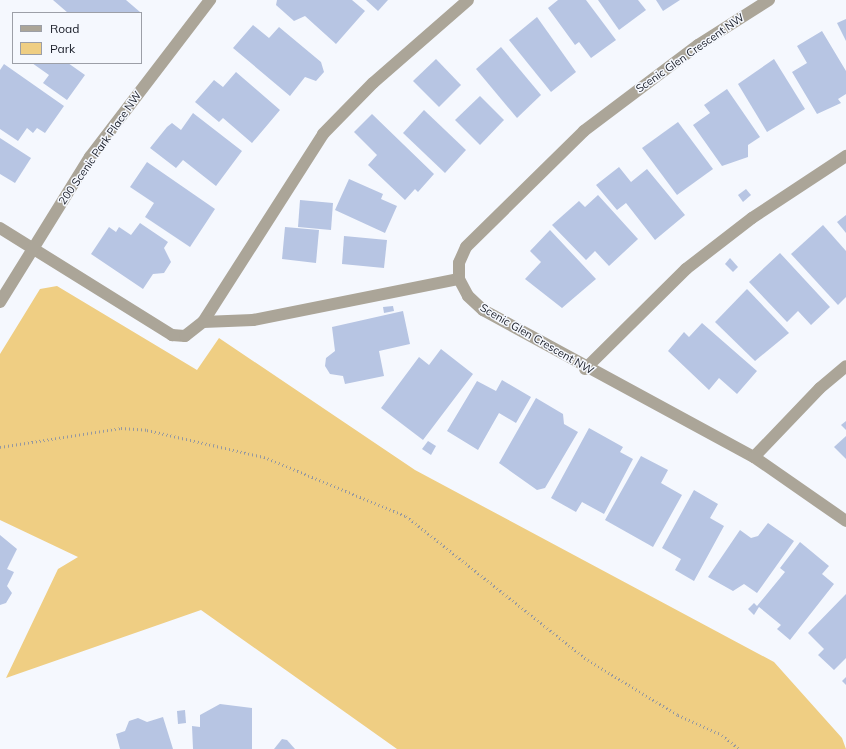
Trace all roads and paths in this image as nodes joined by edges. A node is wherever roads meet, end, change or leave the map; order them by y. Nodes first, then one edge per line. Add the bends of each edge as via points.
1 (210, 0) edge
2 (468, 0) edge
3 (769, 0) edge
4 (846, 156) edge
5 (0, 228) edge
6 (32, 247) junction
7 (459, 279) junction
8 (0, 302) edge
9 (203, 322) junction
10 (846, 366) edge
11 (586, 368) junction
12 (0, 447) edge
13 (754, 457) junction
14 (846, 521) edge
15 (739, 749) edge

1 - 6 street, 200 Scenic Park Place NW via 90,157
2 - 9 street via 373,83 323,134
3 - 7 street, Scenic Glen Crescent NW via 698,45 584,131 466,247 459,263
4 - 11 street via 752,218 686,269
5 - 6 street
6 - 8 street, 200 Scenic Park Place NW
6 - 9 street via 172,335 185,336
7 - 9 street via 253,320
7 - 11 street, Scenic Glen Crescent NW via 468,296 483,310
10 - 13 street via 820,388
11 - 13 street, Scenic Glen Crescent NW
12 - 15 path via 121,428 175,436 271,460 406,516 588,660 678,715 722,735
13 - 14 street, Scenic Glen Crescent NW

